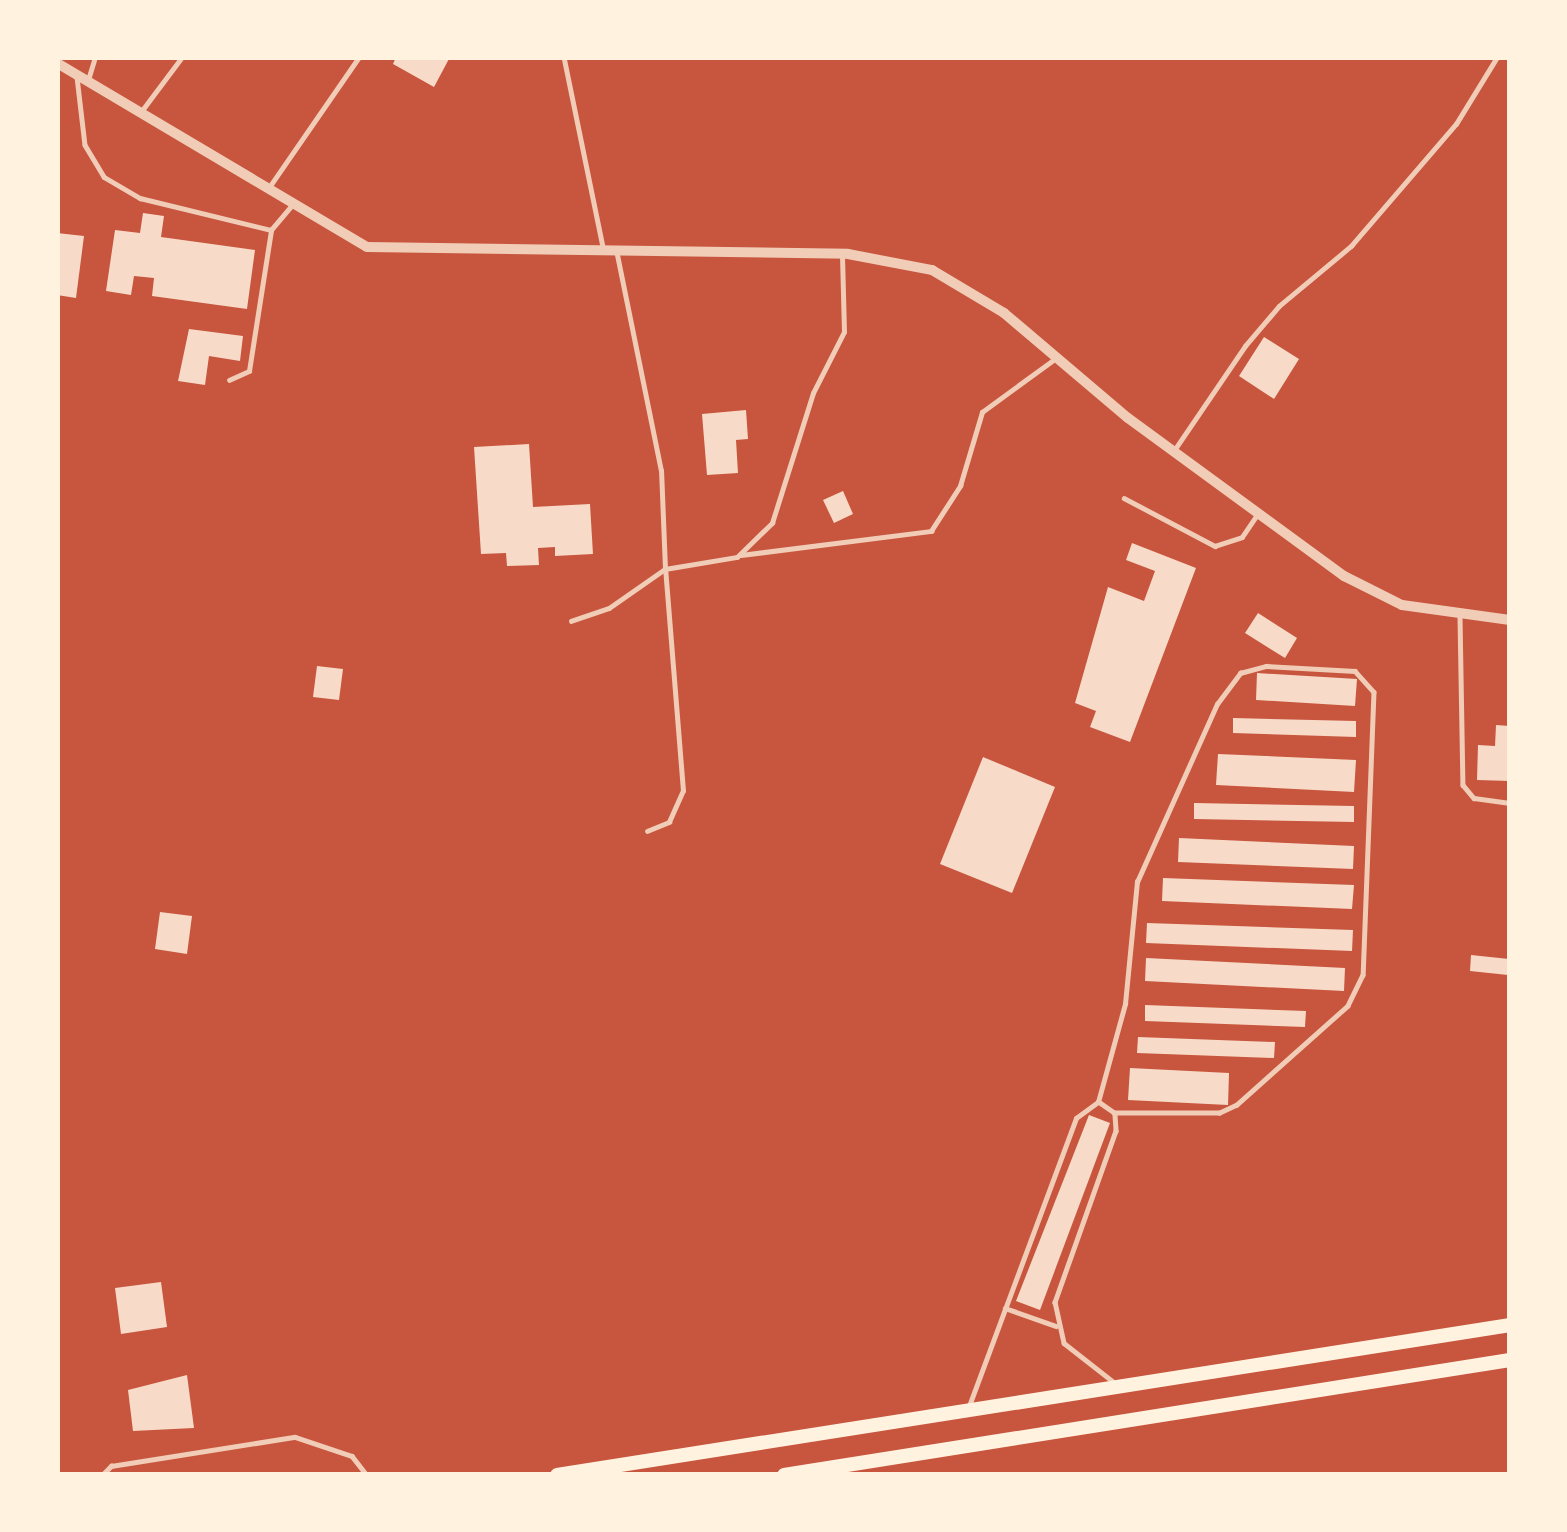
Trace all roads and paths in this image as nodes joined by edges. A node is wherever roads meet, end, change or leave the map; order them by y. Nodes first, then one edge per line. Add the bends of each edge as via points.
1 (95, 57) edge
2 (182, 57) edge
3 (359, 57) edge
4 (564, 57) edge
5 (1497, 57) edge
6 (57, 63) edge
7 (83, 78) junction
8 (139, 113) junction
9 (266, 192) junction
10 (290, 207) junction
11 (271, 230) junction
12 (610, 253) junction
13 (842, 254) junction
14 (1056, 358) junction
15 (229, 380) dead end
16 (1173, 452) junction
17 (1124, 498) dead end
18 (1257, 515) junction
19 (739, 556) junction
20 (665, 569) junction
21 (1460, 617) junction
22 (571, 620) dead end
23 (1510, 620) edge
24 (1510, 803) edge
25 (647, 831) dead end
26 (1098, 1102) junction
27 (1114, 1113) junction
28 (1005, 1308) junction
29 (1510, 1325) edge
30 (1056, 1326) junction
31 (1510, 1360) edge
32 (1120, 1386) junction
33 (968, 1410) junction
34 (102, 1475) edge
35 (368, 1475) edge
36 (557, 1475) edge
37 (784, 1475) edge

1 - 7 lane
2 - 8 lane
3 - 9 lane
4 - 12 lane
5 - 16 lane via 1456,124 1351,246 1279,305 1245,346
6 - 7 street
7 - 8 street
7 - 11 lane via 85,145 104,177 140,198
8 - 9 street
9 - 10 street
10 - 11 lane
10 - 12 street via 336,236 385,250
11 - 15 lane via 249,371
12 - 13 street
12 - 20 lane via 661,471
13 - 14 street via 943,275
13 - 19 lane via 844,332 813,393 772,523
14 - 16 street
14 - 19 lane via 982,412 960,486 931,531
16 - 18 street
17 - 18 lane via 1215,545 1242,537
18 - 21 street via 1377,596
19 - 20 lane
20 - 22 lane via 609,608
20 - 25 lane via 686,744 683,791 669,822
21 - 23 street
21 - 24 lane via 1463,784 1474,798
26 - 27 lane
26 - 27 lane via 1125,1004 1137,882 1217,704 1240,673 1266,666 1355,670 1374,692 1363,975 1348,1006 1220,1113
26 - 28 lane via 1076,1118
27 - 30 lane via 1116,1131 1059,1279
28 - 30 lane
28 - 33 lane
29 - 32 highway
30 - 32 lane via 1064,1343
31 - 37 highway
32 - 33 highway
33 - 36 highway
34 - 35 lane via 111,1466 295,1437 352,1456

